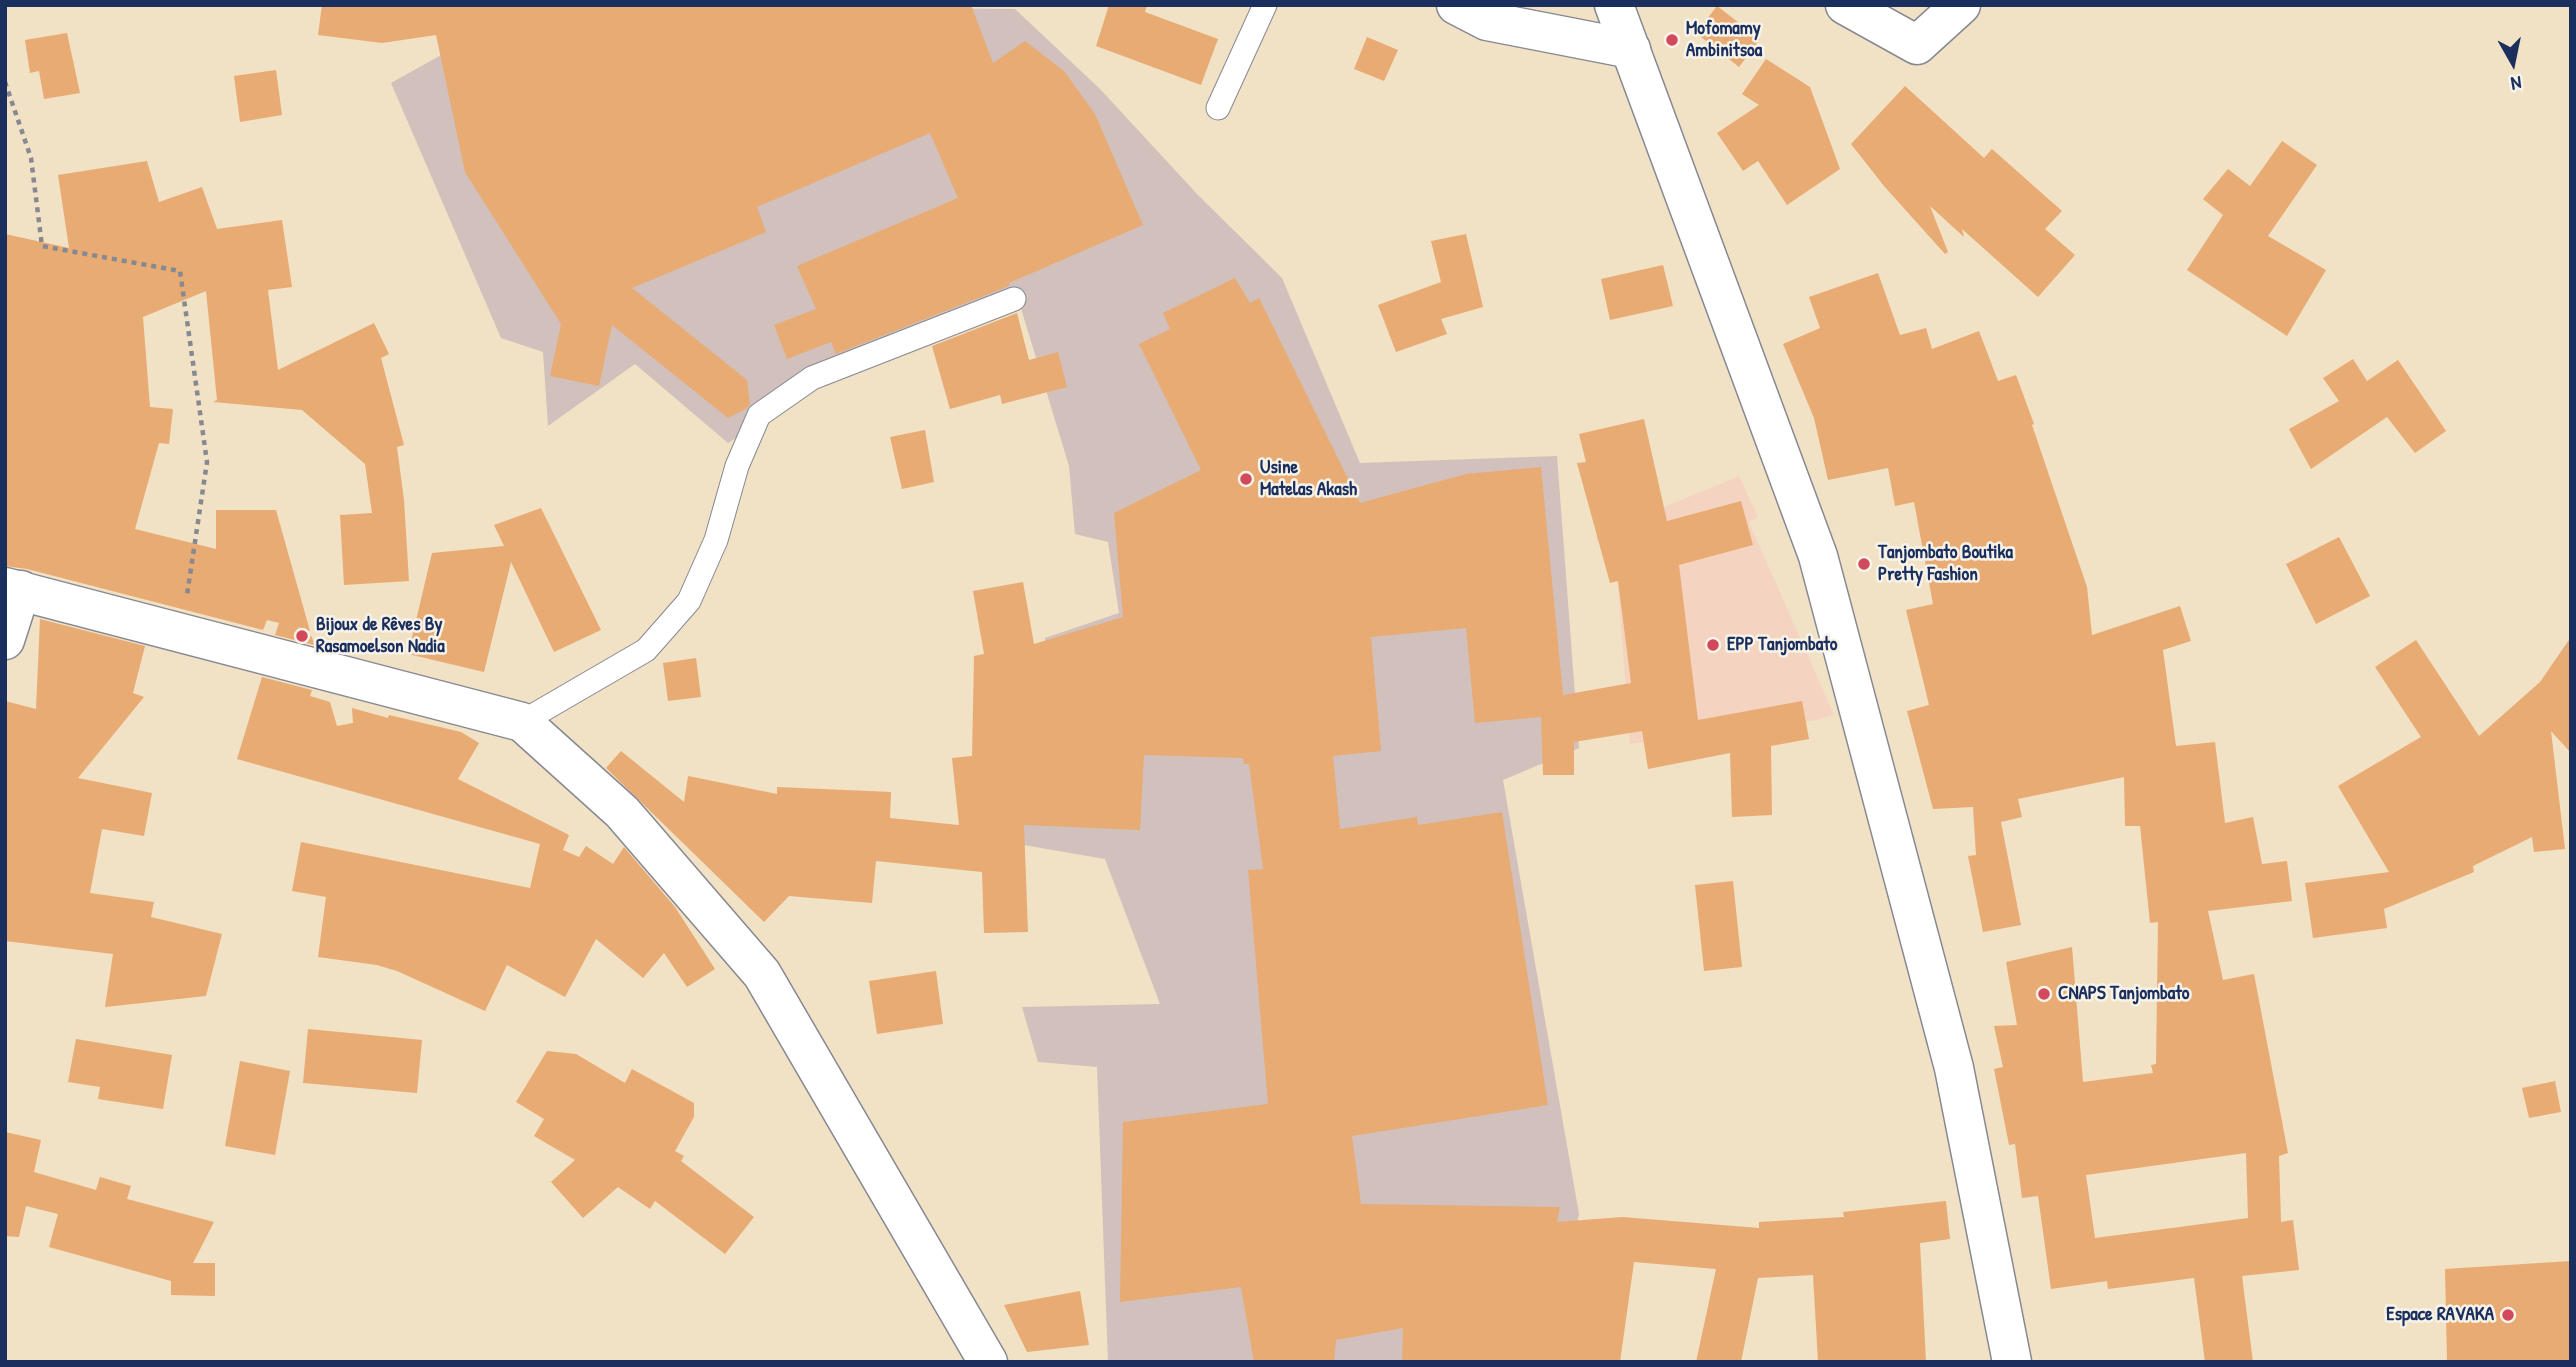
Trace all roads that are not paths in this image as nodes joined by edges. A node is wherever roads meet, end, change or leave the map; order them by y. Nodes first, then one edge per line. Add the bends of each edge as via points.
1 (1265, 5) edge
2 (1455, 5) edge
3 (1614, 5) edge
4 (1845, 5) edge
5 (1961, 5) edge
6 (1631, 49) junction
7 (1219, 108) dead end
8 (1014, 299) dead end
9 (13, 589) edge
10 (5, 640) edge
11 (522, 722) junction
12 (988, 1362) edge
13 (2012, 1362) edge

1 - 7 lane
2 - 6 street via 1487,21
3 - 6 street
4 - 5 street via 1917,45
6 - 13 street via 1818,555 1954,1068
8 - 11 lane via 812,378 759,415 737,467 716,540 689,601 646,650
9 - 10 street
9 - 11 street
11 - 12 street via 622,812 762,974

